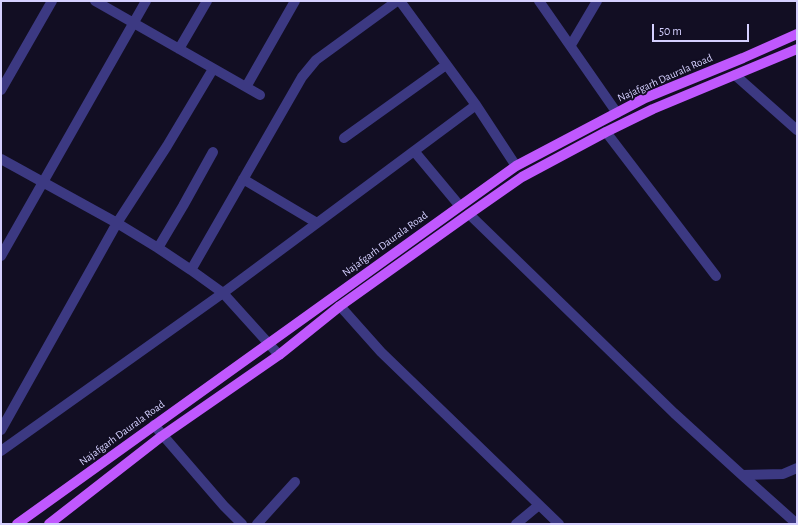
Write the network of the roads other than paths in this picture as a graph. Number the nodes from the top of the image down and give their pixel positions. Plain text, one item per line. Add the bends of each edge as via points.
1 (52, 1) edge
2 (95, 1) edge
3 (146, 1) edge
4 (207, 1) edge
5 (295, 1) edge
6 (396, 1) edge
7 (400, 1) edge
8 (539, 1) edge
9 (597, 1) edge
10 (134, 23) junction
11 (797, 34) edge
12 (571, 45) junction
13 (179, 49) junction
14 (797, 49) edge
15 (446, 65) junction
16 (213, 69) junction
17 (735, 75) junction
18 (246, 87) junction
19 (1, 90) edge
20 (260, 95) dead end
21 (476, 104) junction
22 (618, 113) junction
23 (797, 130) edge
24 (606, 132) junction
25 (344, 138) dead end
26 (414, 151) junction
27 (213, 152) dead end
28 (1, 159) edge
29 (516, 166) junction
30 (244, 179) junction
31 (43, 182) junction
32 (459, 205) junction
33 (469, 214) junction
34 (117, 223) junction
35 (317, 223) junction
36 (158, 248) junction
37 (1, 256) edge
38 (191, 270) junction
39 (716, 276) dead end
40 (223, 293) junction
41 (340, 306) junction
42 (269, 343) junction
43 (279, 355) junction
44 (154, 425) junction
45 (1, 430) edge
46 (162, 436) junction
47 (1, 452) edge
48 (797, 468) edge
49 (742, 475) junction
50 (295, 482) dead end
51 (539, 505) junction
52 (17, 524) edge
53 (49, 524) edge
54 (242, 524) edge
55 (258, 524) edge
56 (516, 524) edge
57 (559, 524) edge
58 (797, 524) edge

1 - 19 street
2 - 10 street
3 - 10 street
4 - 13 street
5 - 18 street
6 - 30 street via 316,60 302,77
7 - 15 street
8 - 12 street
9 - 12 street
10 - 13 street
10 - 31 street
11 - 22 main road, Najafgarh Daurala Road via 645,98
12 - 22 street
13 - 16 street
14 - 17 main road, Najafgarh Daurala Road
15 - 21 street
15 - 25 street
16 - 18 street
16 - 34 street
17 - 23 street
17 - 24 main road, Najafgarh Daurala Road via 653,108
18 - 20 street
21 - 26 street
21 - 29 street
22 - 29 main road, Najafgarh Daurala Road
24 - 33 main road, Najafgarh Daurala Road via 522,177
24 - 39 street
26 - 32 street
26 - 35 street
27 - 36 street
28 - 31 street
29 - 32 main road, Najafgarh Daurala Road
30 - 35 street
30 - 38 street
31 - 34 street
31 - 37 street
32 - 42 main road, Najafgarh Daurala Road
33 - 41 main road, Najafgarh Daurala Road
33 - 49 street via 622,364
34 - 36 street
34 - 45 street
35 - 40 street
36 - 38 street
38 - 40 street
40 - 42 street
40 - 47 street
41 - 43 main road, Najafgarh Daurala Road
41 - 51 street via 381,352
42 - 43 street
42 - 44 main road, Najafgarh Daurala Road
43 - 46 main road, Najafgarh Daurala Road
44 - 46 street
44 - 52 main road, Najafgarh Daurala Road
46 - 53 main road, Najafgarh Daurala Road
46 - 54 street
48 - 49 street via 783,474
49 - 58 street
50 - 55 street
51 - 56 street
51 - 57 street

